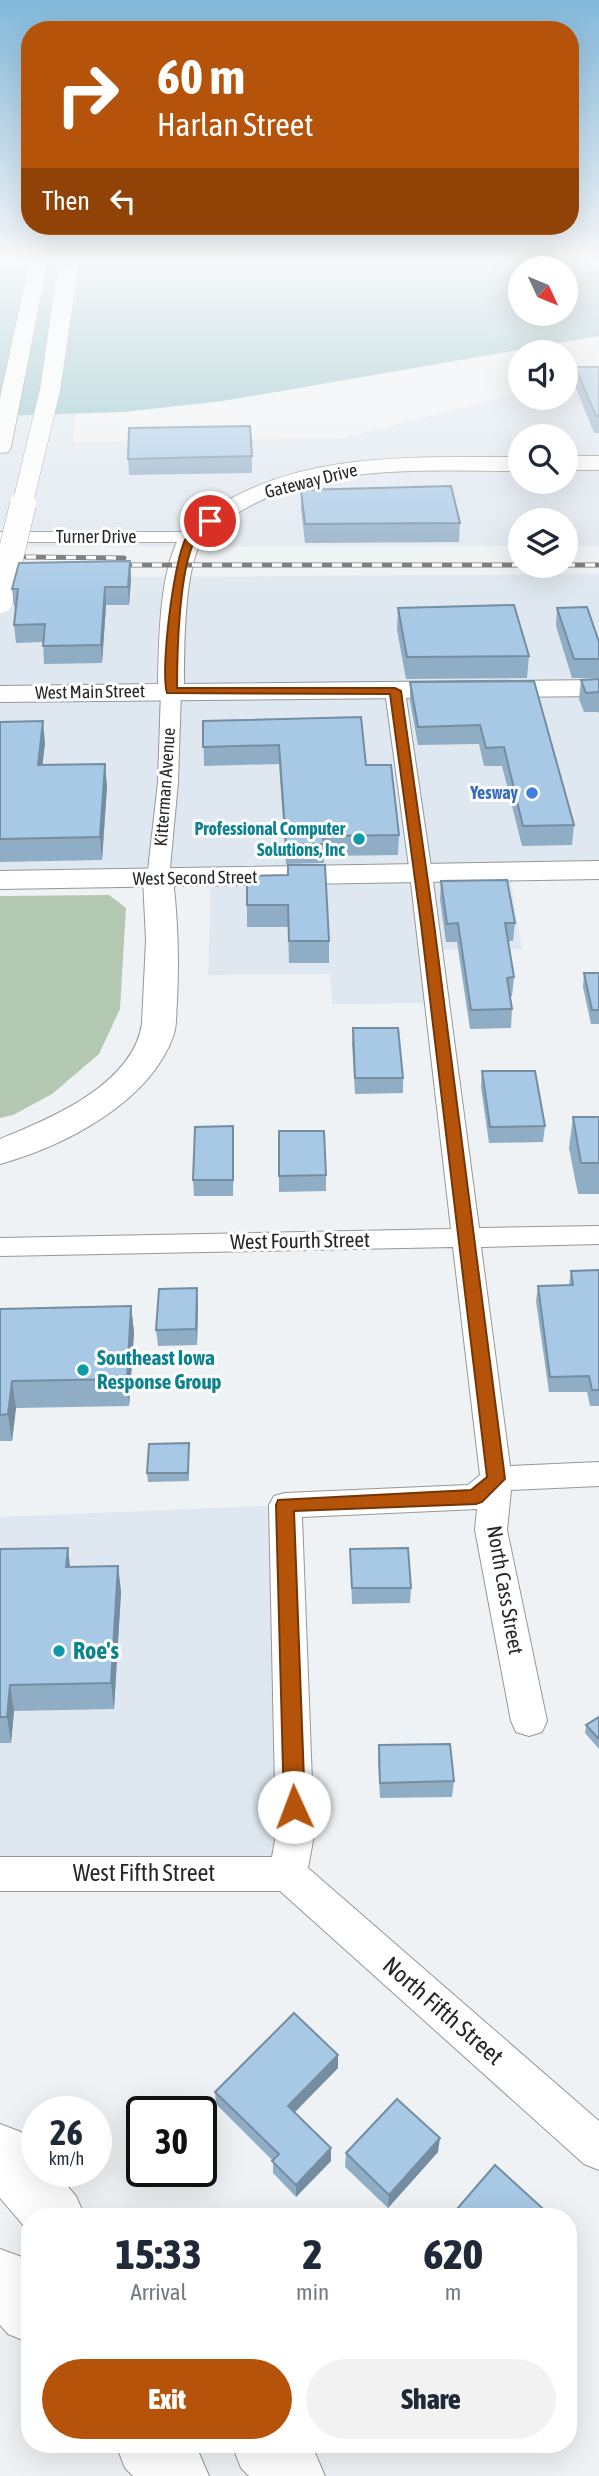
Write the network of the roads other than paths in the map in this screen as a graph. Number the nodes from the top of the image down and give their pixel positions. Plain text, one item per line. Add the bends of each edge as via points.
1 (15, 376) edge
2 (52, 376) edge
3 (0, 447) edge
4 (578, 463) edge
5 (599, 463) edge
6 (508, 464) edge
7 (0, 537) edge
8 (191, 537) junction
9 (0, 600) edge
10 (599, 688) edge
11 (171, 691) junction
12 (395, 691) junction
13 (0, 694) edge
14 (599, 870) edge
15 (421, 874) junction
16 (158, 879) junction
17 (0, 880) edge
18 (0, 1131) edge
19 (0, 1152) edge
20 (599, 1235) edge
21 (467, 1238) junction
22 (0, 1247) edge
23 (599, 1474) edge
24 (496, 1479) junction
25 (529, 1721) dead end
26 (0, 1874) edge
27 (288, 1874) junction
28 (599, 2149) edge
29 (0, 2153) edge
30 (47, 2208) edge
31 (0, 2278) edge
32 (21, 2302) edge
33 (155, 2453) edge
34 (271, 2453) edge
35 (176, 2476) edge
36 (292, 2476) edge

1 - 3 main road
2 - 9 main road, bridge
4 - 5 main road
6 - 8 main road, Gateway Drive via 385,466 283,484 228,505
7 - 8 street, Turner Drive
8 - 11 main road, Kitterman Avenue via 182,564
10 - 12 main road, West Main Street
11 - 12 main road, West Main Street
11 - 13 main road, West Main Street
11 - 16 street, Kitterman Avenue
12 - 15 street, North Cass Street
14 - 15 main road, West Second Street
15 - 16 main road, West Second Street
15 - 21 street, North Cass Street
16 - 17 main road, West Second Street
16 - 18 main road via 139,931 133,1018 122,1048 94,1082 60,1106
16 - 19 main road via 163,918 158,1033 135,1073 89,1111 50,1133
20 - 21 street, West Fourth Street
21 - 22 street, West Fourth Street
21 - 24 street, North Cass Street
23 - 24 street
24 - 25 street, North Cass Street via 491,1530
24 - 27 street via 476,1497 285,1505 295,1835
26 - 27 street, West Fifth Street
27 - 28 street, North Fifth Street
29 - 30 main road
31 - 32 main road
33 - 35 main road
34 - 36 main road

